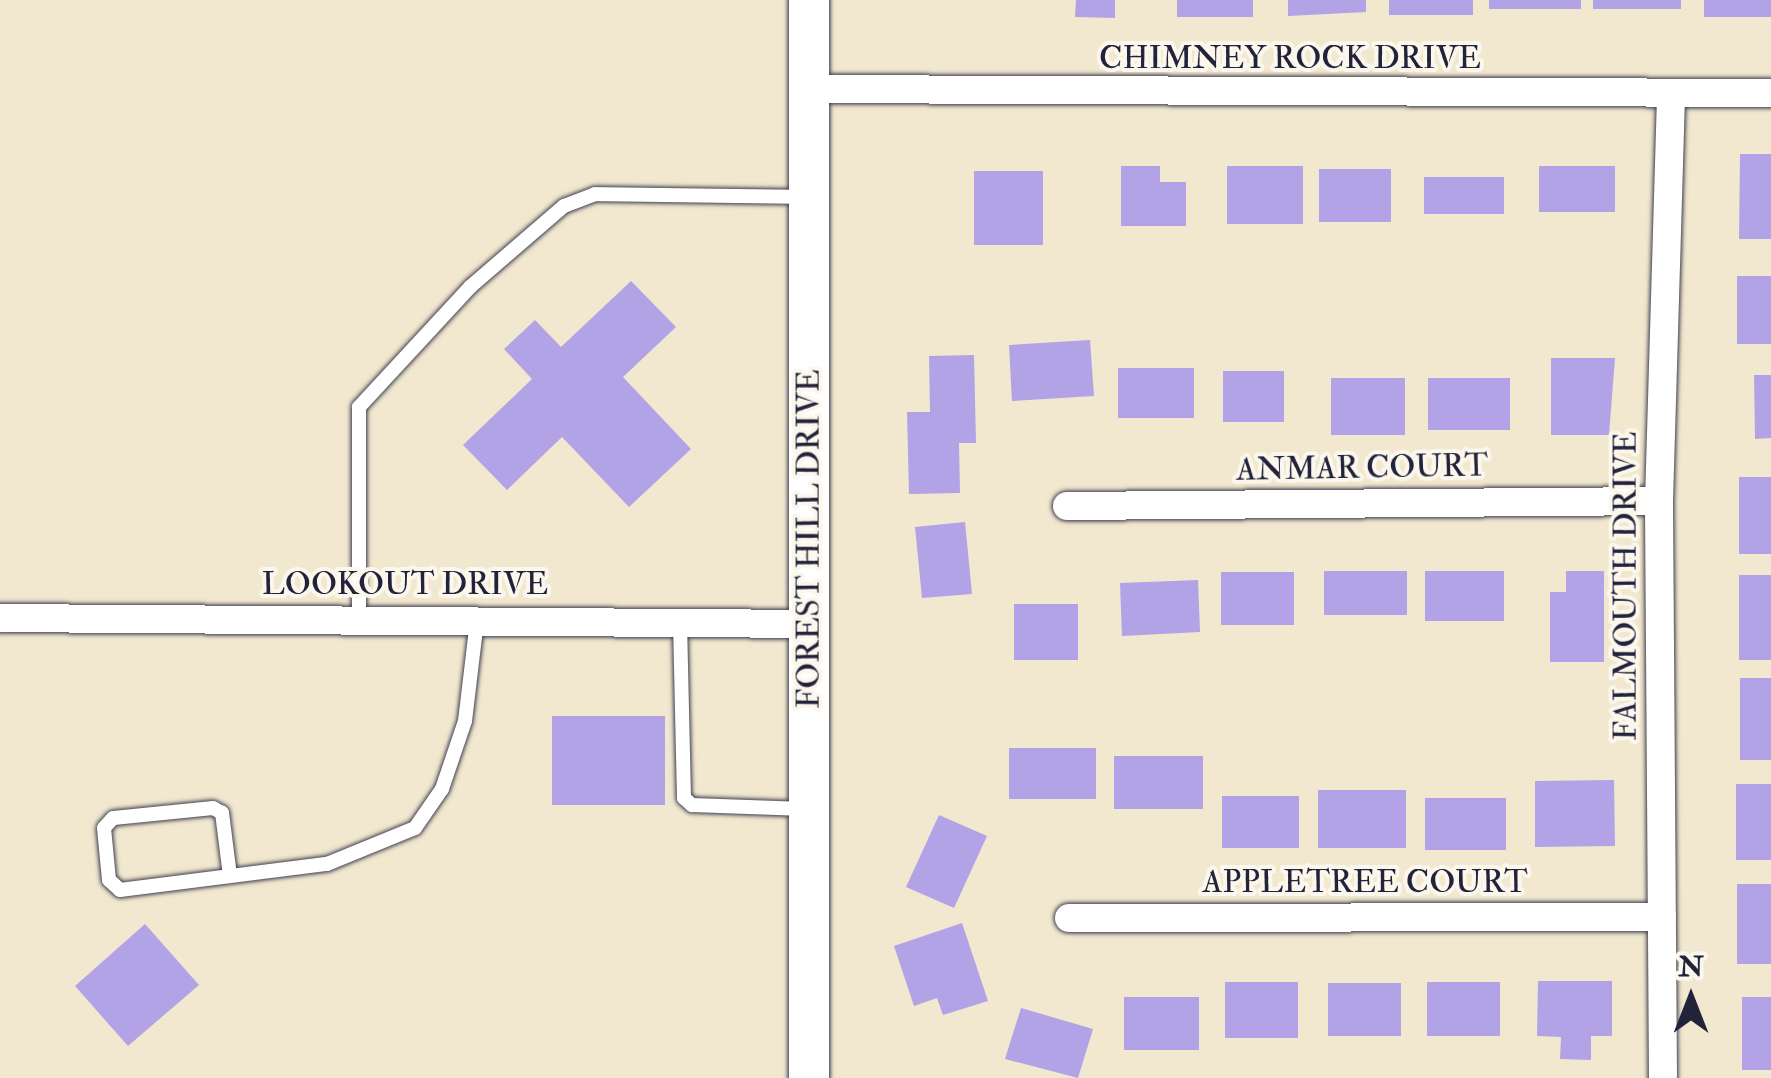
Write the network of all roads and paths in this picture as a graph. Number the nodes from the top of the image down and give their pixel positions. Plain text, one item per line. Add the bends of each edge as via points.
1 (809, 0) edge
2 (809, 89) junction
3 (1670, 94) junction
4 (1771, 94) edge
5 (809, 197) junction
6 (1659, 500) junction
7 (1067, 506) dead end
8 (0, 618) edge
9 (360, 619) junction
10 (477, 619) junction
11 (680, 622) junction
12 (809, 624) junction
13 (809, 809) junction
14 (230, 876) junction
15 (1662, 917) junction
16 (1069, 918) dead end
17 (809, 1078) edge
18 (1664, 1078) edge

1 - 2 main road, FOREST HILL DRIVE
2 - 3 street, CHIMNEY ROCK DRIVE
2 - 5 main road, FOREST HILL DRIVE
3 - 4 street, CHIMNEY ROCK DRIVE
3 - 6 street, FALMOUTH DRIVE
5 - 9 lane via 595,194 564,206 470,287 360,408
5 - 12 main road, FOREST HILL DRIVE
6 - 7 street, ANMAR COURT
6 - 15 street, FALMOUTH DRIVE
8 - 9 street, LOOKOUT DRIVE
9 - 10 street, LOOKOUT DRIVE
10 - 11 street, LOOKOUT DRIVE
10 - 14 lane via 465,722 442,789 415,828 327,864
11 - 12 street, LOOKOUT DRIVE
11 - 13 lane via 684,798 692,804
12 - 13 main road, FOREST HILL DRIVE
13 - 17 main road, FOREST HILL DRIVE
14 - 14 lane via 120,890 109,880 104,828 113,818 213,808 222,812
15 - 16 street, APPLETREE COURT
15 - 18 street, FALMOUTH DRIVE

